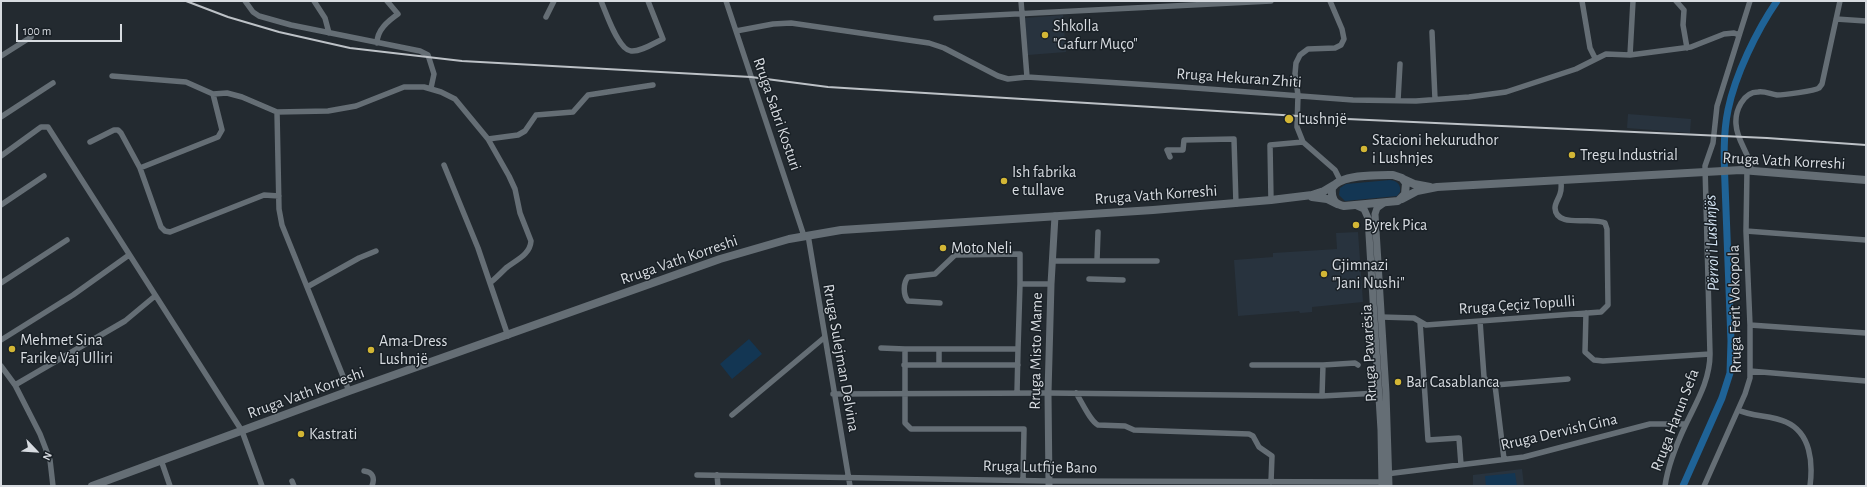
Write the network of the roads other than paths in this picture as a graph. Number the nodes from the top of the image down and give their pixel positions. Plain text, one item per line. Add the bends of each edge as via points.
1 (245, 1) edge
2 (314, 1) edge
3 (387, 1) edge
4 (554, 1) edge
5 (601, 1) edge
6 (648, 1) edge
7 (726, 1) edge
8 (1021, 1) edge
9 (1271, 1) edge
10 (1330, 1) edge
11 (1582, 1) edge
12 (1633, 1) edge
13 (1676, 1) edge
14 (1750, 1) edge
15 (1840, 1) edge
16 (1022, 12) junction
17 (546, 17) dead end
18 (936, 18) dead end
19 (1836, 19) junction
20 (1866, 21) edge
21 (736, 31) junction
22 (1432, 32) dead end
23 (329, 33) junction
24 (1738, 35) junction
25 (31, 38) dead end
26 (376, 43) junction
27 (1687, 48) junction
28 (1630, 55) junction
29 (1, 56) edge
30 (1595, 58) junction
31 (1400, 64) dead end
32 (112, 76) dead end
33 (1027, 77) junction
34 (53, 83) dead end
35 (653, 85) dead end
36 (431, 88) junction
37 (213, 94) junction
38 (1298, 95) junction
39 (1435, 99) junction
40 (1398, 100) junction
41 (277, 112) junction
42 (1, 117) edge
43 (488, 139) junction
44 (90, 142) dead end
45 (1303, 142) junction
46 (1, 156) edge
47 (1170, 157) dead end
48 (444, 165) dead end
49 (140, 168) junction
50 (1746, 170) junction
51 (1707, 172) junction
52 (44, 176) dead end
53 (1404, 179) junction
54 (1866, 180) edge
55 (1561, 181) junction
56 (1337, 182) junction
57 (1437, 187) junction
58 (279, 196) junction
59 (1305, 197) junction
60 (1402, 199) junction
61 (1271, 200) junction
62 (1384, 203) junction
63 (1236, 204) junction
64 (1337, 204) junction
65 (1, 205) edge
66 (1355, 205) junction
67 (1055, 216) junction
68 (1746, 231) junction
69 (1098, 232) dead end
70 (806, 235) junction
71 (67, 240) dead end
72 (1866, 240) edge
73 (376, 251) dead end
74 (130, 255) junction
75 (1053, 260) junction
76 (1097, 260) junction
77 (1157, 261) dead end
78 (1089, 279) dead end
79 (1123, 280) dead end
80 (1, 283) edge
81 (490, 283) junction
82 (1020, 284) junction
83 (1051, 284) junction
84 (307, 287) junction
85 (155, 296) junction
86 (940, 303) dead end
87 (1586, 313) junction
88 (1381, 317) junction
89 (1480, 321) junction
90 (1420, 322) junction
91 (1750, 325) junction
92 (1866, 333) edge
93 (508, 336) junction
94 (824, 337) junction
95 (1, 340) edge
96 (881, 348) dead end
97 (904, 349) junction
98 (939, 349) junction
99 (1018, 349) junction
100 (1710, 354) junction
101 (904, 365) junction
102 (939, 365) junction
103 (1018, 365) junction
104 (1252, 365) dead end
105 (1323, 365) junction
106 (1358, 365) dead end
107 (1, 366) edge
108 (1750, 371) junction
109 (1568, 379) dead end
110 (1866, 381) edge
111 (1495, 384) junction
112 (15, 385) junction
113 (349, 391) junction
114 (1017, 393) junction
115 (1048, 393) junction
116 (1379, 393) junction
117 (833, 394) junction
118 (904, 394) junction
119 (1076, 394) junction
120 (1322, 396) junction
121 (1738, 410) junction
122 (732, 415) dead end
123 (1686, 424) junction
124 (242, 431) junction
125 (1504, 459) junction
126 (161, 460) junction
127 (1461, 465) junction
128 (364, 471) dead end
129 (697, 475) dead end
130 (717, 475) junction
131 (848, 477) junction
132 (1023, 480) junction
133 (1385, 481) edge
134 (1271, 482) junction
135 (1049, 483) edge
136 (52, 486) edge
137 (92, 486) edge
138 (170, 486) edge
139 (262, 486) edge
140 (372, 486) edge
141 (718, 486) edge
142 (850, 486) edge
143 (1665, 486) edge
144 (1704, 486) edge
145 (1810, 486) edge

1 - 23 street via 259,16 291,26
2 - 23 street via 325,18
3 - 26 street via 398,14 380,31
4 - 17 street
5 - 6 street via 621,46 629,51 635,51 663,39
7 - 21 street, Rruga Sabri Kosturi
8 - 16 street
9 - 16 street
10 - 38 street via 1344,39 1341,45 1335,48 1308,49 1300,55 1295,74
11 - 30 street via 1590,48
12 - 28 street
13 - 27 street via 1684,10 1683,24
14 - 24 street, Rruga Harun Sefa
15 - 19 street
16 - 18 street
16 - 33 street
19 - 20 street
19 - 50 street via 1819,88 1781,94 1754,92 1741,104 1736,119 1737,133 1741,146 1750,160
21 - 33 street, Rruga Hekuran Zhiti via 791,23 929,43 998,76 1008,79
21 - 70 street, Rruga Sabri Kosturi
22 - 39 street
23 - 26 street
24 - 27 street, Rruga Hekuran Zhiti via 1724,34
24 - 51 street, Rruga Harun Sefa via 1717,106 1712,147 1705,162
25 - 29 street
26 - 36 street via 420,51 428,55 434,74
27 - 28 street, Rruga Hekuran Zhiti
28 - 30 street, Rruga Hekuran Zhiti via 1606,54
30 - 39 street, Rruga Hekuran Zhiti via 1576,69 1506,92
31 - 40 street
32 - 37 street via 186,82
33 - 38 street, Rruga Hekuran Zhiti
34 - 42 street
35 - 43 street via 588,95 573,112 536,115 525,131 518,135
36 - 41 street via 404,87 356,106 328,111
36 - 43 street via 455,99
37 - 41 street via 242,97
37 - 49 street via 222,130 218,137
38 - 40 street, Rruga Hekuran Zhiti via 1353,100
38 - 45 street via 1297,127
39 - 40 street, Rruga Hekuran Zhiti
41 - 58 street
43 - 81 street via 510,176 531,241 526,254
44 - 49 street via 118,130
45 - 56 street via 1335,170
45 - 61 street via 1270,145
46 - 74 street via 41,127 48,127
47 - 63 street via 1167,150 1183,150 1184,140 1234,139
48 - 81 street
49 - 58 street via 161,227 165,231 170,232 264,196
50 - 51 main road, Rruga Vath Korreshi
50 - 54 main road, Rruga Vath Korreshi
50 - 68 street, Rruga Ferit Vokopola
51 - 55 main road, Rruga Vath Korreshi
51 - 100 street, Rruga Harun Sefa
52 - 65 street
53 - 56 main road, Rruga Vath Korreshi via 1388,175
53 - 57 main road, Rruga Vath Korreshi via 1420,185
53 - 60 main road via 1406,188
55 - 57 main road, Rruga Vath Korreshi
55 - 87 street via 1561,190 1555,207 1560,218 1566,221 1599,220 1605,223 1607,229 1608,305 1601,312
56 - 59 main road, Rruga Vath Korreshi via 1321,192
56 - 64 main road via 1332,195
57 - 60 main road, Rruga Vath Korreshi via 1417,191
58 - 84 street via 282,225
59 - 61 main road, Rruga Vath Korreshi
59 - 64 main road, Rruga Vath Korreshi via 1324,198
60 - 62 main road, Rruga Vath Korreshi
61 - 63 main road, Rruga Vath Korreshi
62 - 66 main road, Rruga Vath Korreshi
62 - 88 street, Rruga Pavarësia via 1377,208 1375,214
63 - 67 main road, Rruga Vath Korreshi
64 - 66 main road, Rruga Vath Korreshi
66 - 116 street, Rruga Pavarësia via 1364,209 1368,218
67 - 70 main road, Rruga Vath Korreshi
67 - 75 street, Rruga Misto Mame
68 - 72 street
68 - 91 street, Rruga Ferit Vokopola
69 - 76 street
70 - 93 main road, Rruga Vath Korreshi via 720,259
70 - 94 street, Rruga Sulejman Delvina
71 - 80 street
73 - 84 street
74 - 85 street
74 - 95 street via 73,295
75 - 76 street
75 - 83 street, Rruga Misto Mame
76 - 77 street
78 - 79 street
81 - 93 street
82 - 83 street
82 - 86 street via 1020,254 955,255 935,274 908,277 904,283 905,298 908,301
82 - 99 street
83 - 115 street, Rruga Misto Mame
84 - 113 street
85 - 112 street via 125,321
85 - 124 street
87 - 89 street, Rruga Çeçiz Topulli
87 - 100 street, Rruga Çeçiz Topulli via 1586,352 1594,360
88 - 90 street, Rruga Çeçiz Topulli via 1414,318
88 - 133 street, Rruga Pavarësia
89 - 90 street, Rruga Çeçiz Topulli via 1426,324
89 - 111 street via 1484,377 1487,382
90 - 127 street via 1428,440 1459,438
91 - 92 street
91 - 108 street, Rruga Ferit Vokopola
93 - 113 main road, Rruga Vath Korreshi
94 - 117 street, Rruga Sulejman Delvina
94 - 122 street
96 - 97 street
97 - 98 street
97 - 101 street
98 - 99 street
98 - 102 street
99 - 103 street
100 - 123 street, Rruga Harun Sefa via 1705,385
101 - 102 street
101 - 118 street
102 - 103 street
103 - 114 street
104 - 105 street
105 - 106 street
105 - 120 street
107 - 112 street
108 - 110 street
108 - 121 street, Rruga Ferit Vokopola via 1748,387
109 - 111 street
111 - 125 street
112 - 136 street via 50,460
113 - 124 main road, Rruga Vath Korreshi
114 - 115 street
114 - 118 street
115 - 119 street
115 - 135 street, Rruga Misto Mame
116 - 120 street
116 - 133 street, Rruga Pavarësia
117 - 118 street
117 - 131 street, Rruga Sulejman Delvina
118 - 132 street via 905,423 911,429 1024,429
119 - 120 street
119 - 134 street via 1091,420 1098,425 1125,426 1134,430 1249,434 1259,447 1272,456
121 - 144 street, Rruga Ferit Vokopola
121 - 145 street via 1786,422 1798,430 1810,451
123 - 125 street, Rruga Dervish Gina via 1638,426 1539,453
123 - 143 street, Rruga Harun Sefa via 1670,464
124 - 126 main road, Rruga Vath Korreshi
124 - 139 street
125 - 127 street, Rruga Dervish Gina
126 - 137 main road, Rruga Vath Korreshi
126 - 138 street
127 - 133 street, Rruga Dervish Gina
128 - 140 street via 373,475
129 - 130 street, Rruga Lutfije Bano
130 - 131 street, Rruga Lutfije Bano
130 - 141 street
131 - 132 street, Rruga Lutfije Bano
131 - 142 street, Rruga Sulejman Delvina
132 - 135 street, Rruga Lutfije Bano
133 - 134 street, Rruga Lutfije Bano
134 - 135 street, Rruga Lutfije Bano

